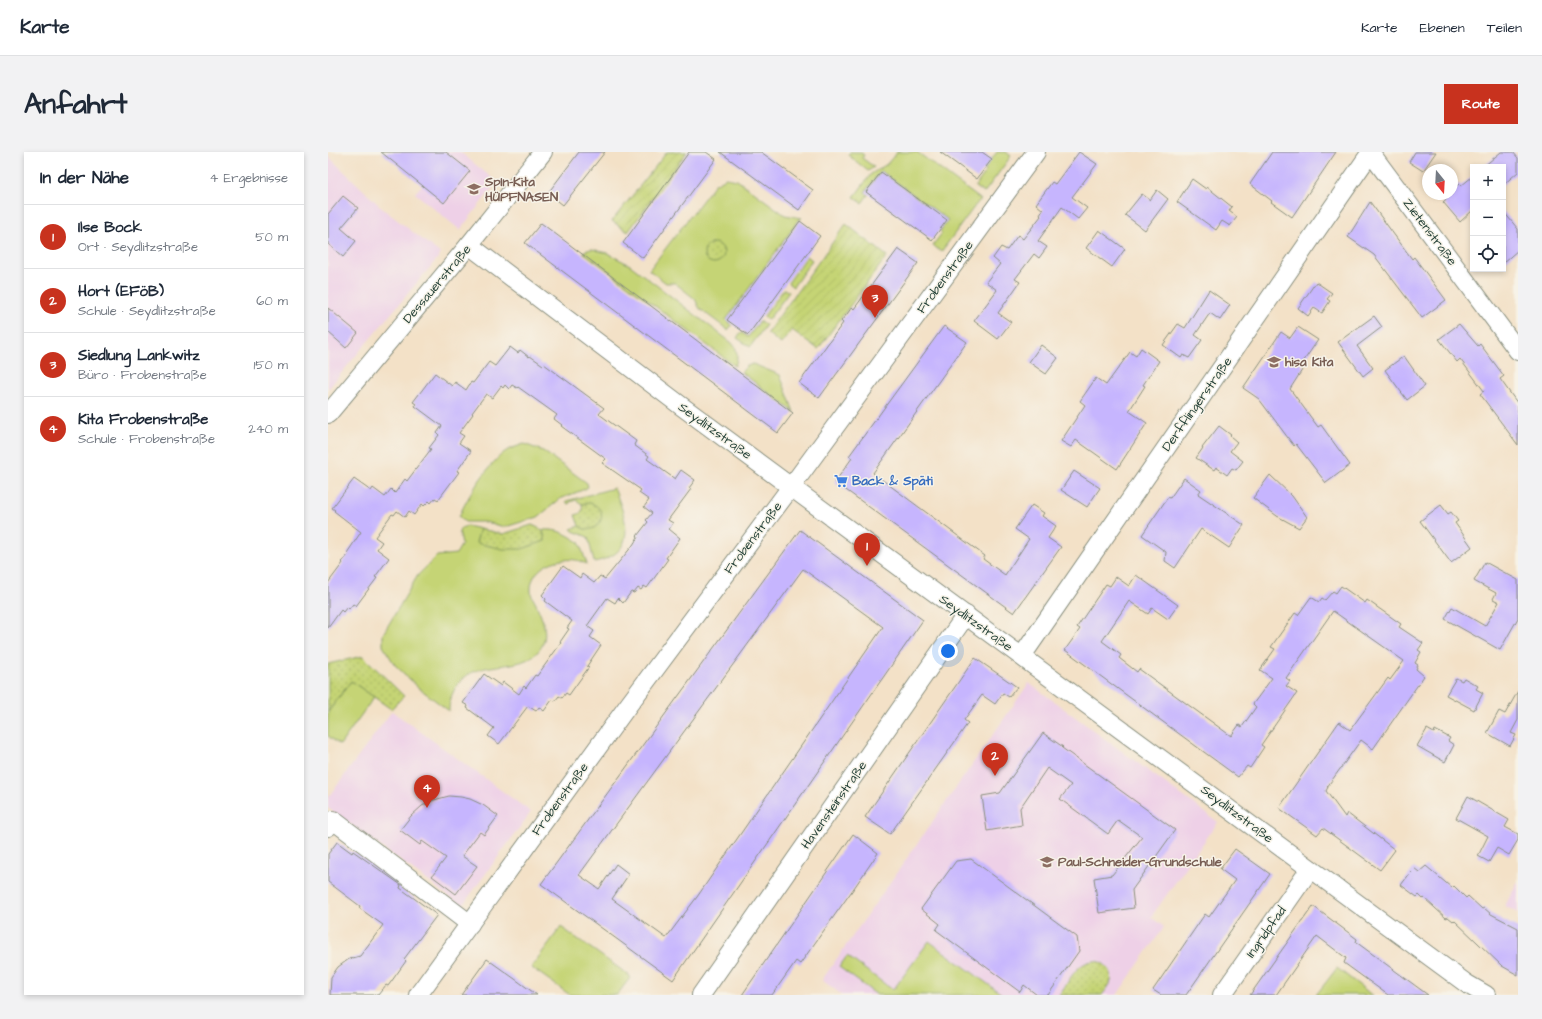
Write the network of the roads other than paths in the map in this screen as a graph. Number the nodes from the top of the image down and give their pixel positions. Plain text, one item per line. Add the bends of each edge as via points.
1 (543, 152) edge
2 (1036, 152) edge
3 (1371, 152) edge
4 (469, 245) junction
5 (1518, 351) edge
6 (328, 414) edge
7 (791, 487) junction
8 (966, 615) junction
9 (1022, 656) junction
10 (328, 827) edge
11 (1310, 869) junction
12 (470, 924) junction
13 (418, 995) edge
14 (701, 995) edge
15 (1222, 995) edge
16 (1486, 995) edge

1 - 4 street, Dessauerstraße
2 - 7 street, Frobenstraße
3 - 5 street, Zietenstraße
3 - 9 street, Derfflingerstraße
4 - 6 street, Dessauerstraße
4 - 7 street, Seydlitzstraße
7 - 8 street, Seydlitzstraße
7 - 12 street, Frobenstraße
8 - 9 street, Seydlitzstraße
8 - 14 street, Havensteinstraße
9 - 11 street, Seydlitzstraße
10 - 12 street via 333,820
11 - 15 street, Ingridpfad
11 - 16 street, Seydlitzstraße via 1467,984
12 - 13 street, Frobenstraße

